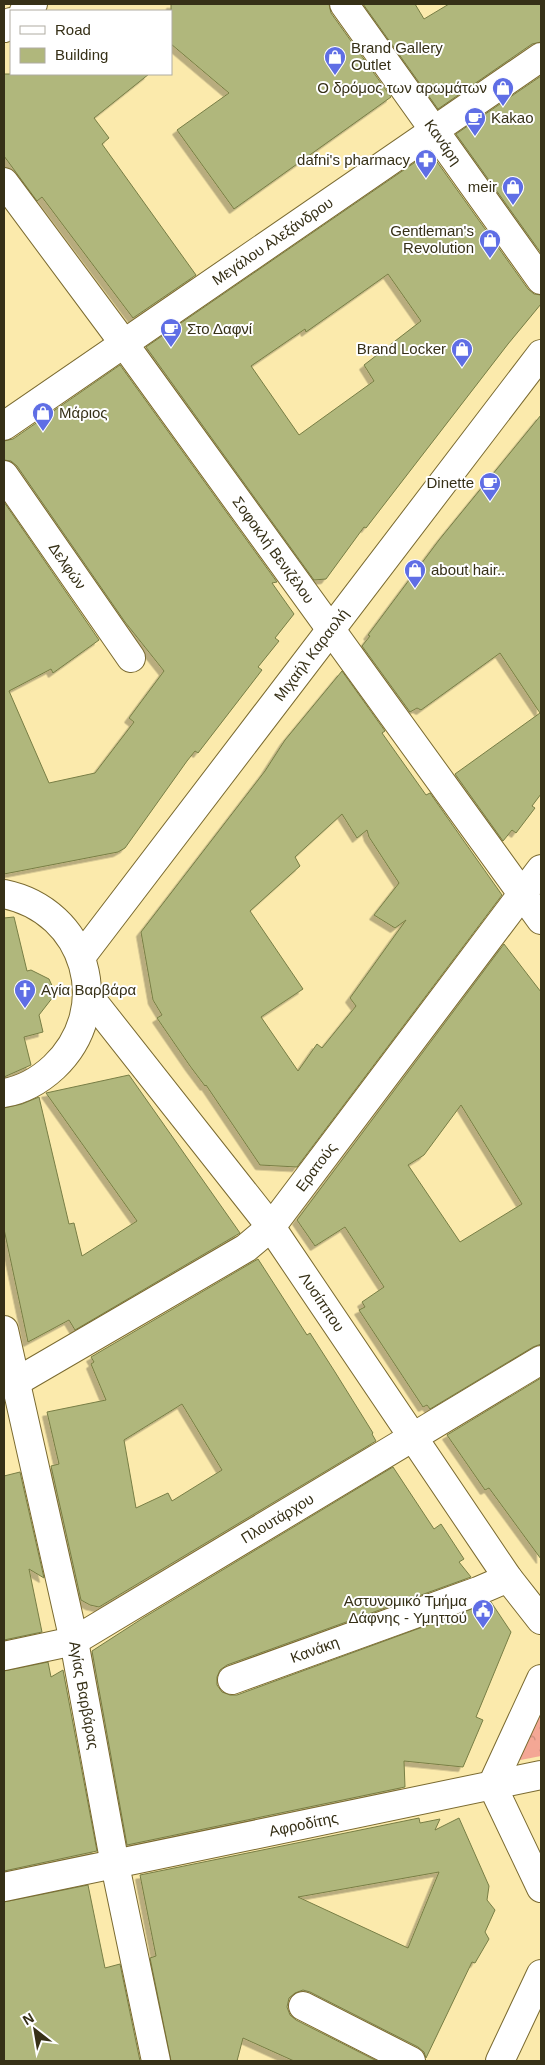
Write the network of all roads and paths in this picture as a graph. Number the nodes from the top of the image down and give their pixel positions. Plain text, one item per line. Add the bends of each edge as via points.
1 (344, 4) edge
2 (541, 57) edge
3 (436, 130) junction
4 (4, 182) edge
5 (541, 280) edge
6 (124, 344) junction
7 (541, 354) edge
8 (4, 426) edge
9 (4, 475) edge
10 (332, 630) junction
11 (131, 658) dead end
12 (541, 869) edge
13 (4, 894) edge
14 (523, 894) junction
15 (541, 920) edge
16 (81, 957) junction
17 (88, 995) junction
18 (4, 1093) edge
19 (271, 1227) junction
20 (4, 1330) edge
21 (541, 1360) edge
22 (16, 1382) junction
23 (413, 1438) junction
24 (508, 1578) junction
25 (541, 1620) edge
26 (74, 1641) junction
27 (4, 1656) edge
28 (232, 1680) dead end
29 (541, 1680) edge
30 (541, 1775) edge
31 (492, 1785) junction
32 (115, 1865) junction
33 (4, 1887) edge
34 (541, 1888) edge
35 (541, 1974) edge
36 (303, 2006) dead end
37 (156, 2061) edge
38 (411, 2061) edge
39 (500, 2061) edge

1 - 3 street, Κανάρη
2 - 3 street, Μεγάλου Αλεξάνδρου
3 - 5 street, Κανάρη
3 - 6 street, Μεγάλου Αλεξάνδρου
4 - 6 street, Σοφοκλή Βενιζέλου
6 - 8 street, Μεγάλου Αλεξάνδρου
6 - 10 street, Σοφοκλή Βενιζέλου
7 - 10 street, Μιχαήλ Καραολή
9 - 11 street, Δελφών
10 - 14 street, Σοφοκλή Βενιζέλου
10 - 16 street, Μιχαήλ Καραολή
12 - 14 street, Ερατούς
13 - 16 street via 38,906 64,928
14 - 15 street, Σοφοκλή Βενιζέλου
14 - 19 street, Ερατούς
16 - 17 street
17 - 18 street via 82,1026 67,1055 43,1078
17 - 19 street, Λυσίππου
19 - 22 street, Ερατούς via 246,1248
19 - 23 street, Λυσίππου
20 - 22 street, Αγίας Βαρβάρας
21 - 23 street, Πλουτάρχου
22 - 26 street, Αγίας Βαρβάρας
23 - 24 street, Λυσίππου
23 - 26 street, Πλουτάρχου
24 - 25 street, Λυσίππου
24 - 28 street, Κανάκη
26 - 27 street, Πλουτάρχου
26 - 32 street, Αγίας Βαρβάρας
29 - 31 street
30 - 31 street, Αφροδίτης
31 - 32 street, Αφροδίτης
31 - 34 street
32 - 33 street, Αφροδίτης
32 - 37 street, Αγίας Βαρβάρας
35 - 39 street
36 - 38 street

